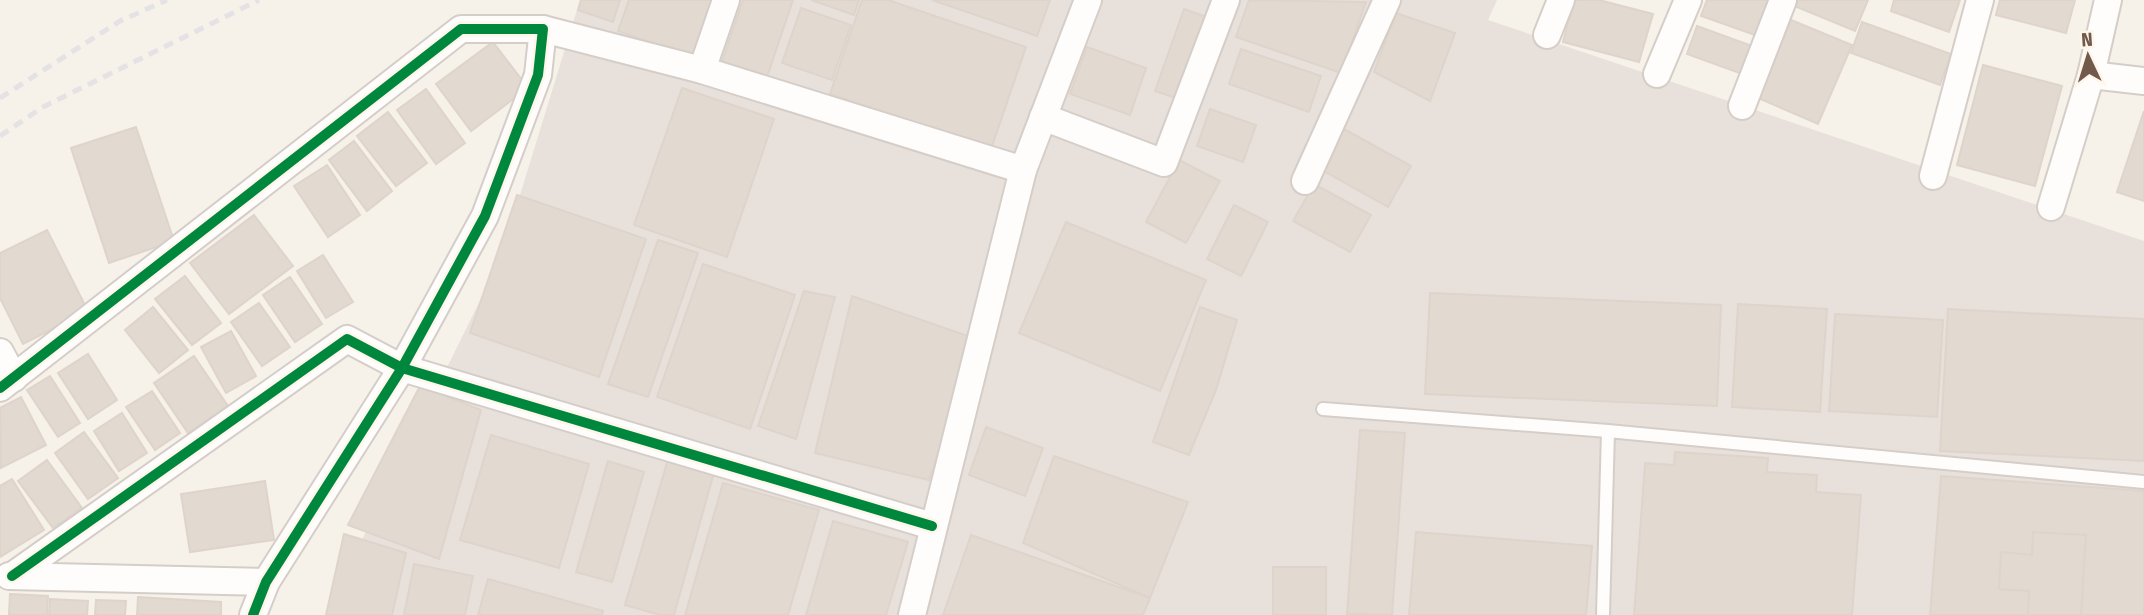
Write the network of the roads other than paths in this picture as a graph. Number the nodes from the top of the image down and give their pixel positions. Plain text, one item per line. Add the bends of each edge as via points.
1 (726, 0) edge
2 (1088, 0) edge
3 (1226, 0) edge
4 (1387, 0) edge
5 (1562, 0) edge
6 (1688, 0) edge
7 (1783, 0) edge
8 (1980, 0) edge
9 (2108, 0) edge
10 (543, 29) junction
11 (1547, 35) dead end
12 (702, 70) junction
13 (1657, 74) dead end
14 (2091, 75) junction
15 (2144, 81) edge
16 (1742, 106) dead end
17 (1043, 117) junction
18 (1023, 170) junction
19 (1933, 176) dead end
20 (1305, 181) dead end
21 (2051, 207) dead end
22 (0, 352) edge
23 (401, 368) junction
24 (7, 383) edge
25 (1323, 409) dead end
26 (1608, 431) junction
27 (2144, 482) edge
28 (932, 526) junction
29 (6, 577) edge
30 (266, 582) junction
31 (253, 615) edge
32 (912, 615) edge
33 (1604, 615) edge

1 - 12 street
2 - 17 street
3 - 17 street via 1164,163
4 - 20 street
5 - 11 street
6 - 13 street
7 - 16 street
8 - 19 street
9 - 14 street
10 - 12 street
10 - 23 street via 538,75 485,216
10 - 24 street via 461,29
12 - 18 street
14 - 15 street
14 - 21 street
17 - 18 street
18 - 28 street
22 - 24 street
23 - 28 street
23 - 29 street via 347,339
23 - 30 street
25 - 26 lane
26 - 27 lane
26 - 33 lane
28 - 32 street
29 - 30 street
30 - 31 street

